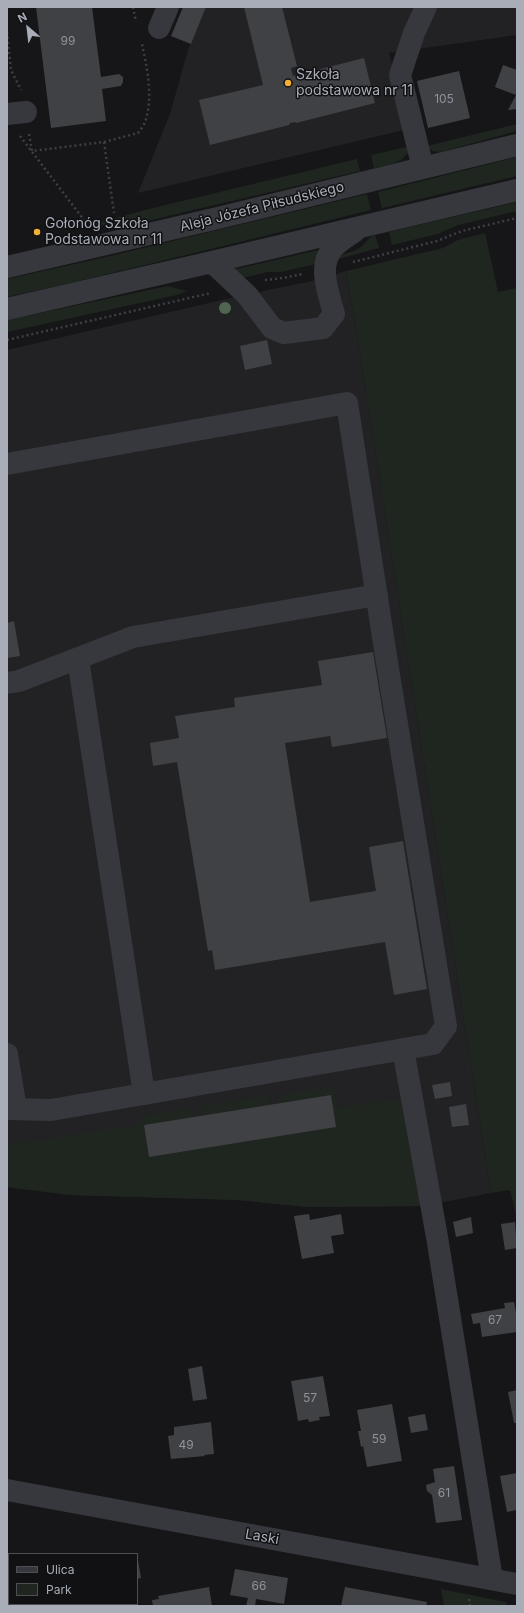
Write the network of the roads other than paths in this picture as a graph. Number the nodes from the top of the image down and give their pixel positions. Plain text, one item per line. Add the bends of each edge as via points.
1 (168, 7) edge
2 (426, 7) edge
3 (159, 28) dead end
4 (517, 145) edge
5 (424, 168) junction
6 (517, 190) edge
7 (362, 226) junction
8 (212, 262) junction
9 (7, 267) edge
10 (7, 309) edge
11 (7, 464) edge
12 (377, 595) junction
13 (78, 659) junction
14 (7, 683) edge
15 (403, 1049) junction
16 (7, 1054) edge
17 (144, 1094) junction
18 (11, 1109) edge
19 (7, 1490) edge
20 (492, 1579) junction
21 (517, 1584) edge

1 - 3 street
2 - 5 street via 400,75
4 - 5 street, Aleja Józefa Piłsudskiego
5 - 9 street, Aleja Józefa Piłsudskiego
6 - 7 street
7 - 8 street
7 - 8 street via 332,248 328,258 325,277 334,314 323,328 284,333 272,328 247,295
8 - 10 street
11 - 12 street via 347,403
12 - 13 street via 134,637
12 - 15 street via 446,1026 433,1044
13 - 14 street
13 - 17 street
15 - 17 street
15 - 20 street via 437,1237
16 - 18 street
17 - 18 street via 50,1110
19 - 20 street, Laski
20 - 21 street, Laski

